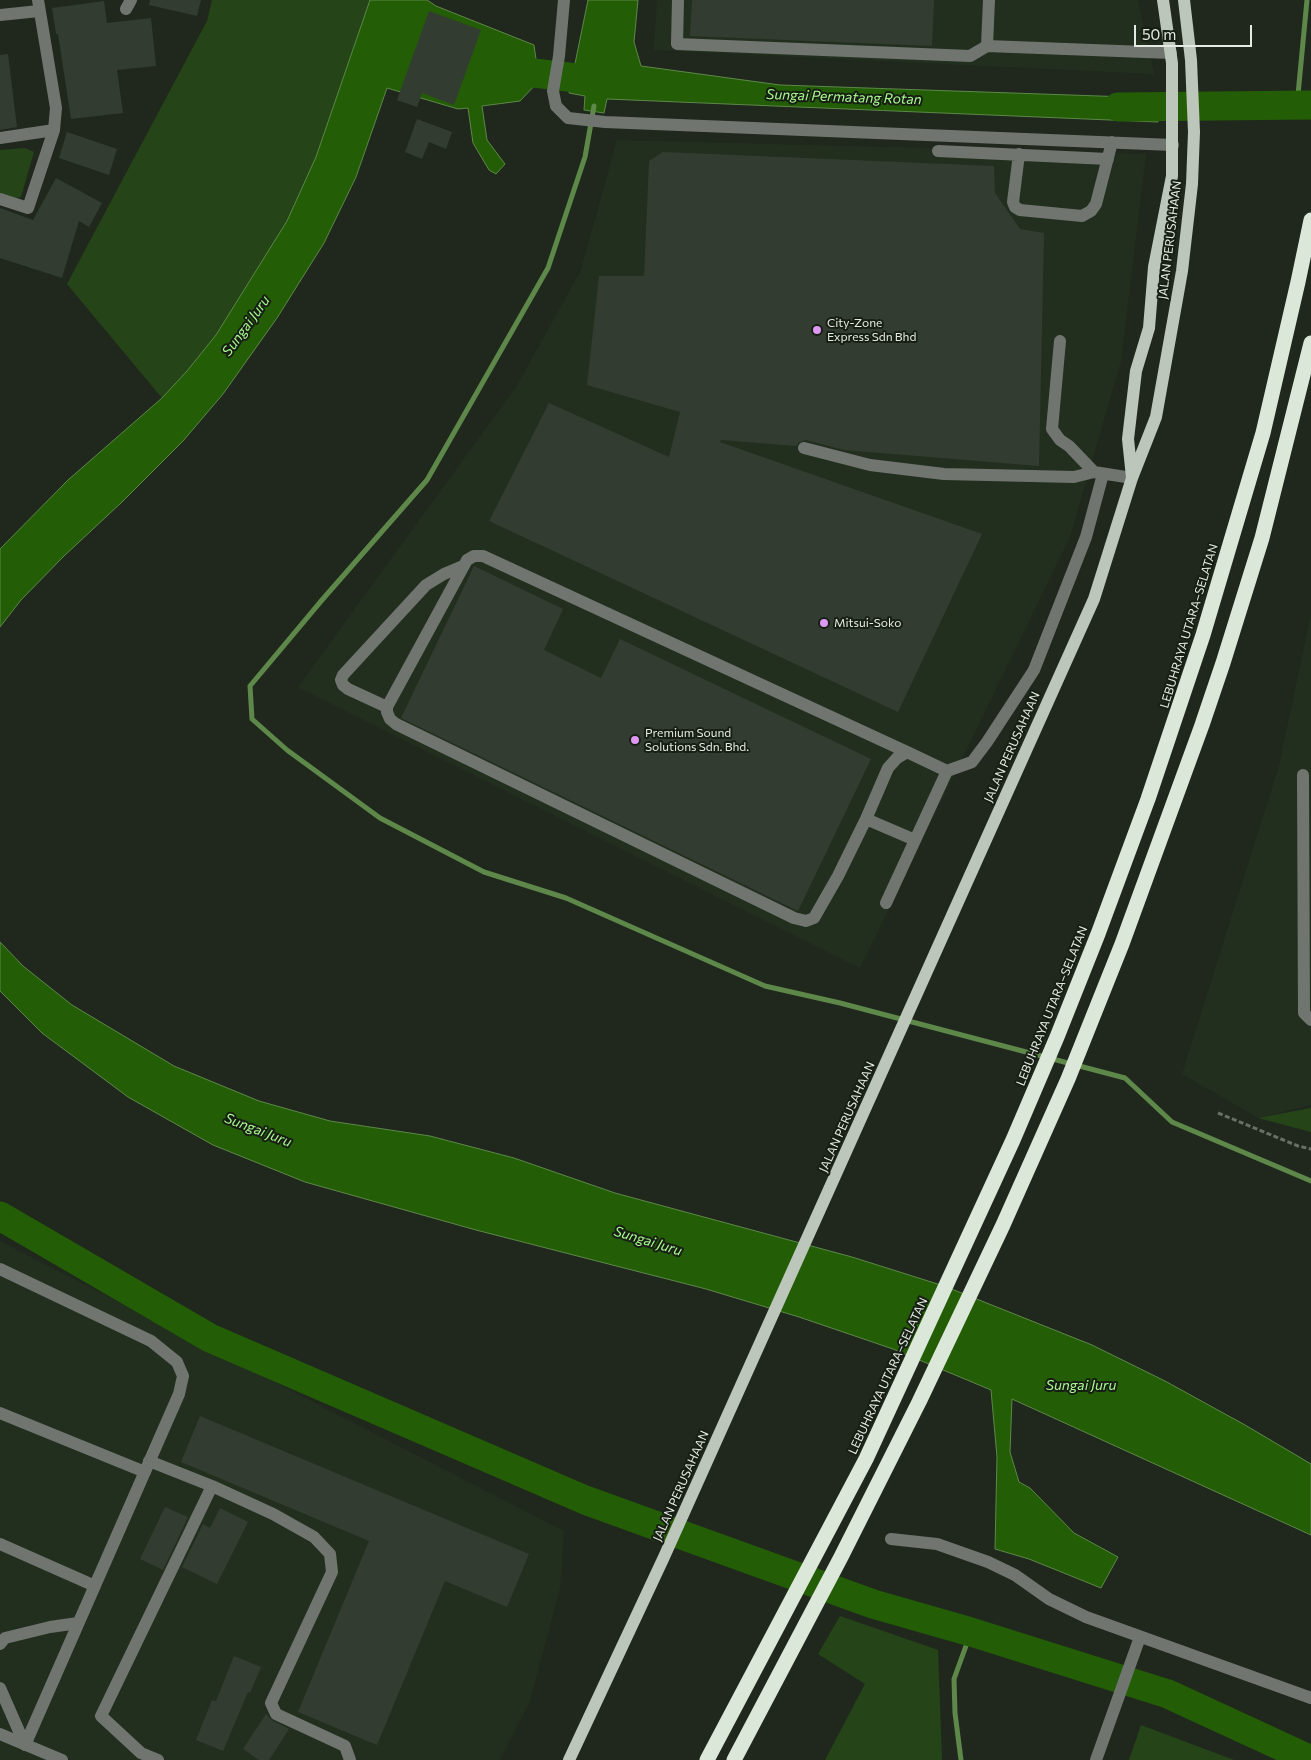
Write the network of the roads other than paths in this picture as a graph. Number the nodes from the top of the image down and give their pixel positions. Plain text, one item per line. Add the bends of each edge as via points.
1 (125, 0) edge
2 (131, 0) edge
3 (564, 0) edge
4 (678, 0) edge
5 (989, 0) edge
6 (1163, 0) edge
7 (1184, 0) edge
8 (38, 5) edge
9 (0, 15) edge
10 (987, 46) junction
11 (1171, 58) junction
12 (54, 130) junction
13 (0, 138) edge
14 (1112, 142) junction
15 (1173, 145) junction
16 (938, 151) dead end
17 (1019, 154) junction
18 (1108, 159) junction
19 (0, 199) edge
20 (1311, 220) edge
21 (1060, 341) dead end
22 (1311, 343) edge
23 (804, 448) dead end
24 (1098, 473) junction
25 (1132, 478) junction
26 (463, 566) junction
27 (387, 707) junction
28 (907, 752) junction
29 (947, 771) junction
30 (1303, 774) dead end
31 (866, 819) junction
32 (915, 840) junction
33 (886, 903) dead end
34 (1311, 1020) edge
35 (0, 1269) edge
36 (0, 1413) edge
37 (147, 1467) junction
38 (212, 1486) junction
39 (892, 1539) dead end
40 (0, 1544) edge
41 (95, 1586) junction
42 (78, 1623) junction
43 (1140, 1638) junction
44 (0, 1644) edge
45 (0, 1688) edge
46 (1311, 1698) edge
47 (0, 1734) edge
48 (25, 1745) junction
49 (62, 1760) edge
50 (158, 1760) edge
51 (350, 1760) edge
52 (569, 1760) edge
53 (707, 1760) edge
54 (734, 1760) edge
55 (1096, 1760) edge

1 - 2 street via 126,10
3 - 14 street via 560,56 553,91 556,106 568,118
4 - 10 street via 677,44 970,56
5 - 10 street
6 - 11 main road, JALAN PERUSAHAAN
7 - 25 main road, JALAN PERUSAHAAN via 1191,60 1192,184 1182,271 1156,417
8 - 9 street
8 - 12 street via 56,108
10 - 11 street
11 - 15 main road, JALAN PERUSAHAAN
12 - 13 street
12 - 19 street via 28,208
14 - 15 street
14 - 18 street
15 - 25 main road, JALAN PERUSAHAAN via 1172,176 1154,267 1148,328 1136,371 1128,439
16 - 17 street
17 - 18 street
17 - 18 street via 1015,207 1082,216 1096,204
20 - 53 highway, LEBUHRAYA UTARA–SELATAN via 1263,433 1204,635 1098,934 980,1215 866,1459
21 - 24 street via 1052,429
22 - 54 highway via 1262,538 1223,664 1122,944 1068,1079 919,1402
23 - 24 street via 870,465 944,474 1074,477
24 - 25 street
24 - 29 street via 1086,537 1034,670 972,762
25 - 52 main road, JALAN PERUSAHAAN via 1094,599 664,1557
26 - 27 street
26 - 27 street via 426,585 343,675 341,680 348,690
26 - 28 street via 474,556 483,556
27 - 31 street via 390,719 396,724 806,921 814,918
28 - 29 street
28 - 31 street via 888,768
29 - 32 street
30 - 34 street via 1304,1013
31 - 32 street
32 - 33 street
35 - 37 street via 151,1341 177,1362 183,1376 179,1394
36 - 37 street
37 - 38 street
37 - 41 street
38 - 50 street via 102,1716 141,1753
38 - 51 street via 274,1514 314,1537 330,1554 332,1572 270,1703 276,1714 345,1746
39 - 43 street via 937,1544 988,1562 1015,1575 1049,1599
40 - 41 street
41 - 42 street
42 - 44 street via 5,1638
42 - 48 street
43 - 46 street
43 - 55 street
45 - 48 street
47 - 48 street
48 - 49 street

